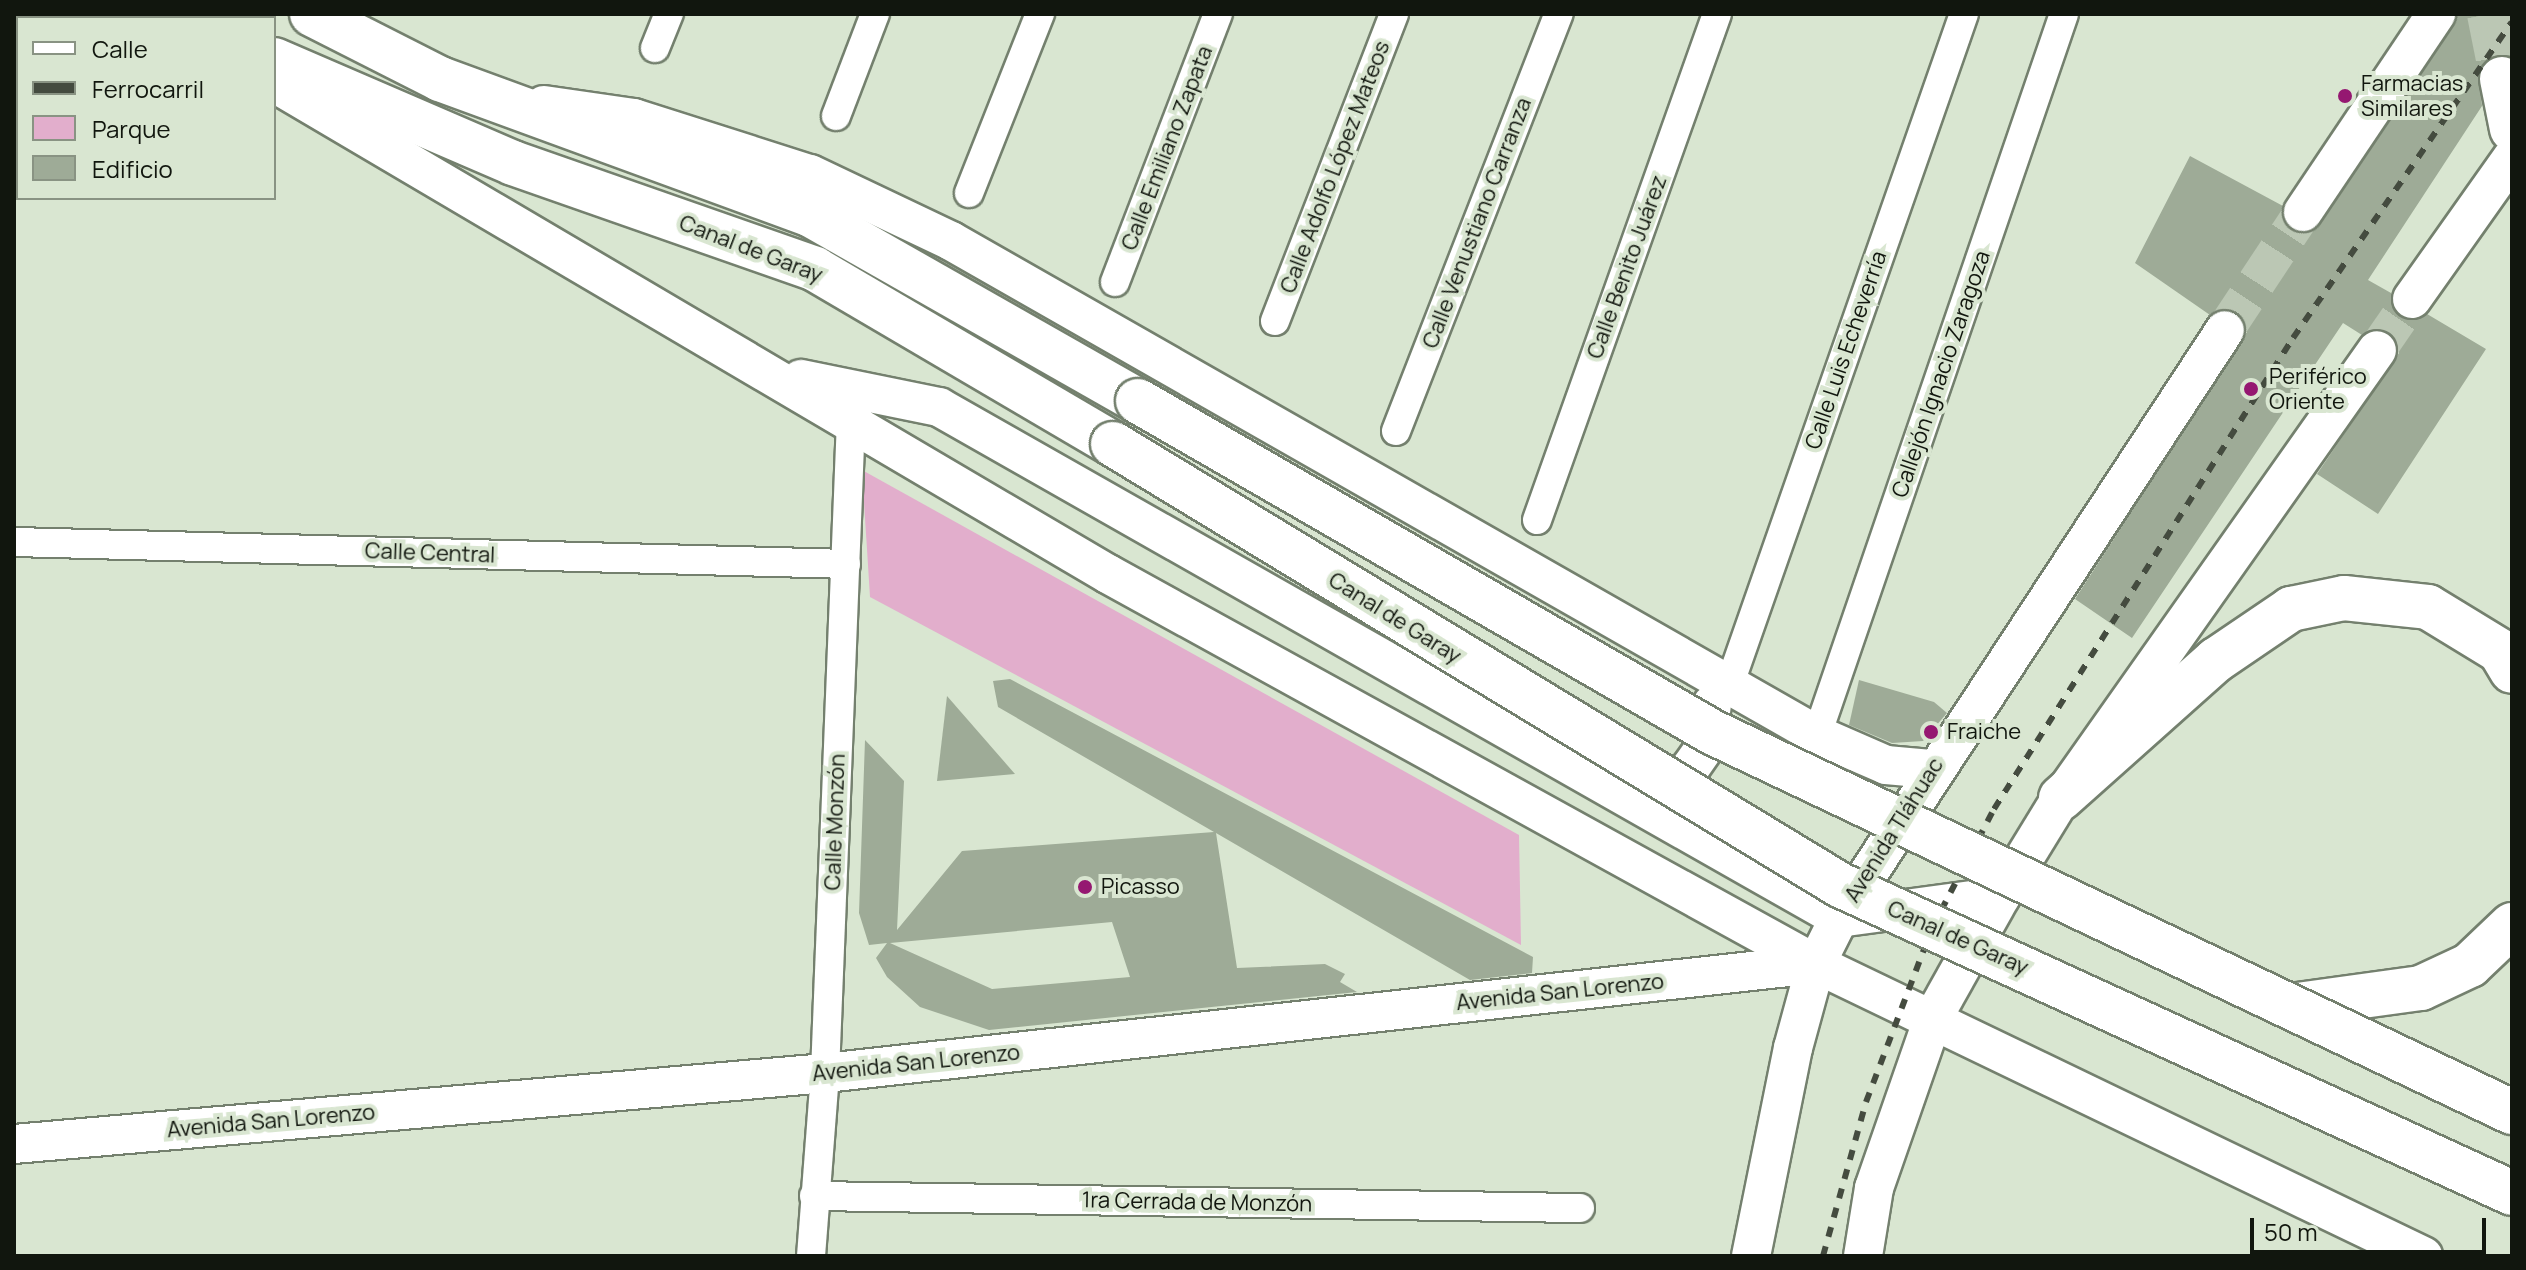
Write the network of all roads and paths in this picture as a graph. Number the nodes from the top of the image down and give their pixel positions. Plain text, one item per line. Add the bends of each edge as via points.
1 (160, 14) edge
2 (312, 14) edge
3 (669, 14) edge
4 (875, 14) edge
5 (1040, 14) edge
6 (1218, 14) edge
7 (1394, 14) edge
8 (1559, 14) edge
9 (1717, 14) edge
10 (1964, 14) edge
11 (2064, 14) edge
12 (2436, 14) edge
13 (167, 16) edge
14 (655, 48) dead end
15 (276, 61) edge
16 (2502, 79) tunnel mouth
17 (276, 84) edge
18 (481, 95) junction
19 (836, 116) dead end
20 (2512, 129) edge
21 (2512, 158) edge
22 (969, 193) dead end
23 (2303, 212) tunnel mouth
24 (1115, 282) dead end
25 (2412, 299) tunnel mouth
26 (1275, 321) dead end
27 (2225, 330) tunnel mouth
28 (2377, 350) tunnel mouth
29 (860, 407) junction
30 (1396, 431) dead end
31 (1537, 520) dead end
32 (14, 542) edge
33 (846, 564) junction
34 (2512, 671) edge
35 (1714, 678) junction
36 (1817, 735) junction
37 (1931, 769) junction
38 (1618, 792) junction
39 (2061, 798) junction
40 (2001, 896) junction
41 (1839, 918) junction
42 (2512, 925) edge
43 (1816, 964) junction
44 (2297, 1005) junction
45 (1934, 1016) junction
46 (825, 1073) junction
47 (2512, 1112) edge
48 (14, 1144) edge
49 (2512, 1193) edge
50 (814, 1196) junction
51 (1580, 1208) dead end
52 (811, 1256) edge
53 (1751, 1256) edge
54 (1863, 1256) edge
55 (2423, 1256) edge

1 - 13 main road
2 - 18 highway
3 - 14 street
4 - 19 street
5 - 22 street
6 - 24 street, Calle Emiliano Zapata
7 - 26 street, Calle Adolfo López Mateos
8 - 30 street, Calle Venustiano Carranza
9 - 31 street, Calle Benito Juárez
10 - 35 street, Calle Luis Echeverría
11 - 36 street, Callejón Ignacio Zaragoza
12 - 23 main road
15 - 49 highway, Canal de Garay, bridge via 513,163 815,269 1113,444 1677,792 1840,885
16 - 20 highway
17 - 29 main road via 771,372
18 - 35 main road via 634,118 810,174 895,214
18 - 44 highway, bridge via 811,215 1712,732
21 - 25 main road
27 - 37 main road, Avenida Tláhuac
28 - 39 main road
29 - 33 street, Calle Monzón
29 - 38 main road via 939,407
29 - 43 main road via 1108,574
32 - 33 street, Calle Central
33 - 46 street, Calle Monzón
34 - 39 highway via 2500,651 2428,607 2344,598 2277,613
35 - 36 main road
35 - 38 main road via 1707,744 1678,781
36 - 37 main road via 1886,765
37 - 41 main road, Avenida Tláhuac
38 - 41 main road
39 - 40 main road
40 - 41 main road
40 - 45 main road
41 - 43 main road, Avenida Tláhuac
42 - 44 highway via 2470,965 2421,988
43 - 45 main road
43 - 46 main road, Avenida San Lorenzo
43 - 53 main road, Avenida Tláhuac via 1766,1168
44 - 47 highway, bridge
45 - 54 main road via 1874,1188
45 - 55 main road
46 - 48 main road, Avenida San Lorenzo
46 - 50 street, Calle Monzón
50 - 51 street, 1ra Cerrada de Monzón
50 - 52 street, Calle Monzón

